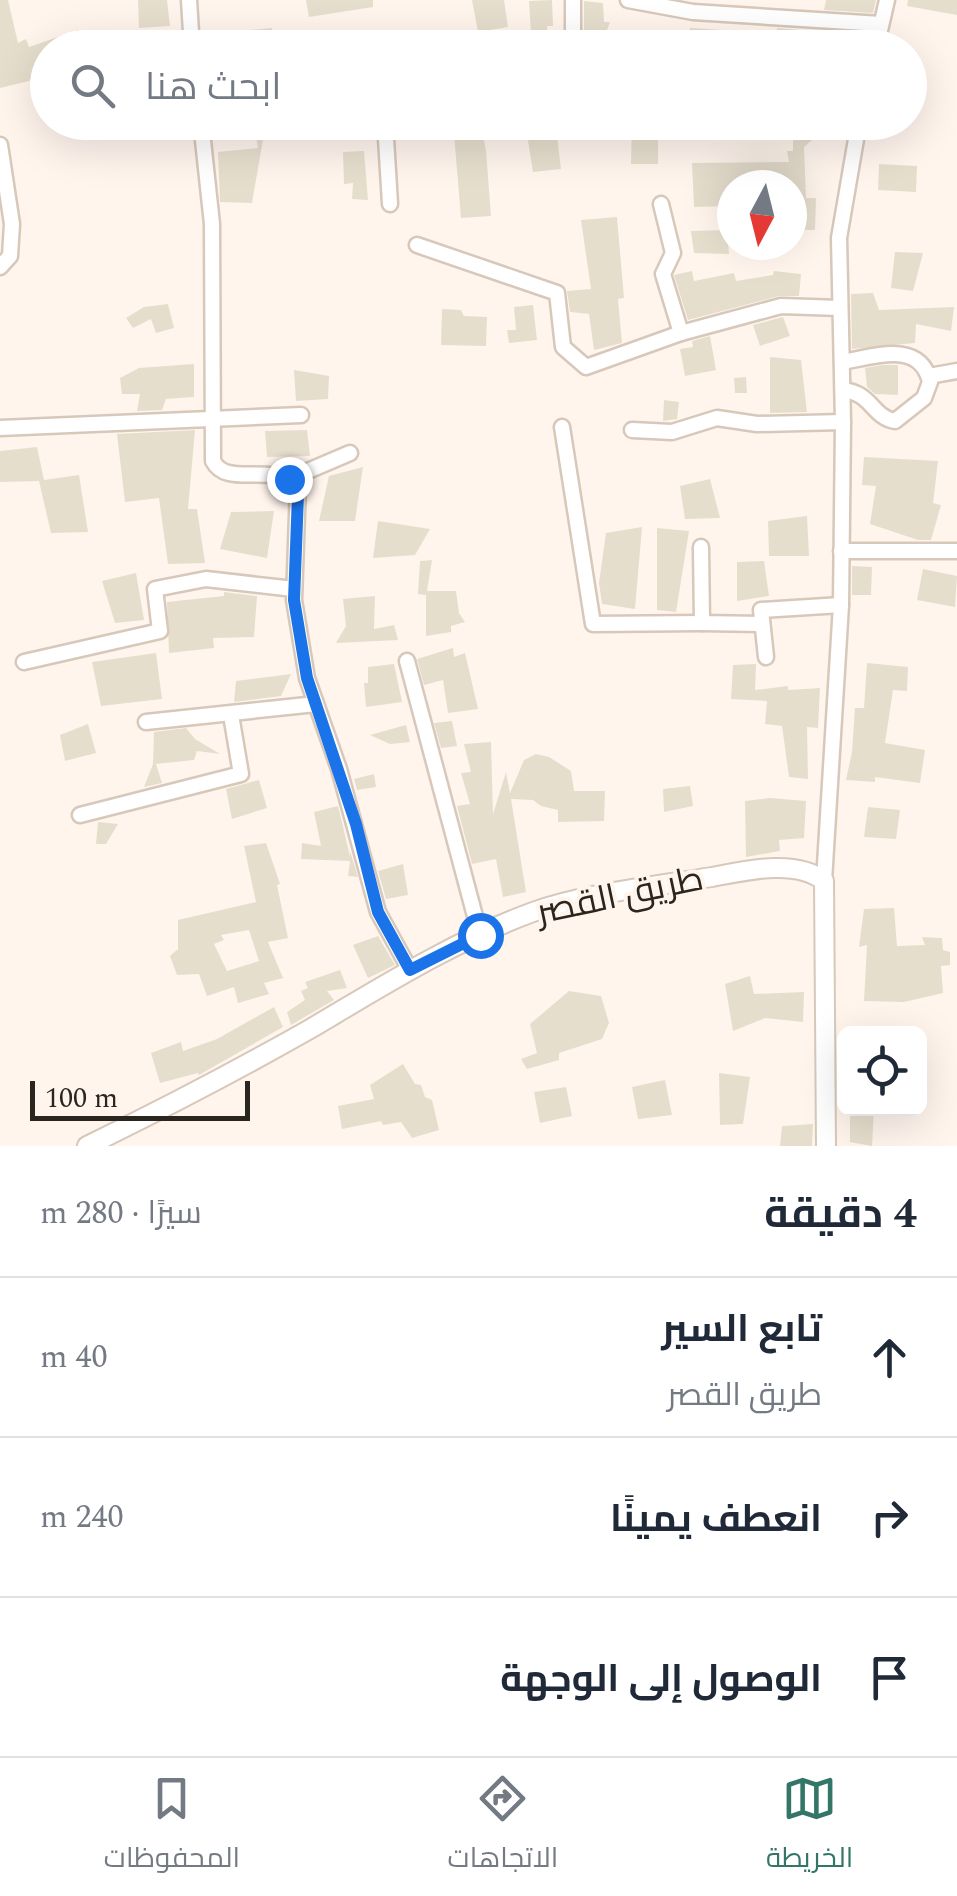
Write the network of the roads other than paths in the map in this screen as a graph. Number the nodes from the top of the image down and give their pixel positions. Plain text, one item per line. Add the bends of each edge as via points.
1 (190, 0) edge
2 (573, 0) edge
3 (628, 0) edge
4 (887, 0) edge
5 (693, 6) edge
6 (881, 24) junction
7 (191, 30) edge
8 (573, 30) edge
9 (880, 30) edge
10 (203, 140) edge
11 (385, 140) edge
12 (855, 140) edge
13 (0, 145) edge
14 (390, 204) dead end
15 (661, 204) dead end
16 (417, 246) dead end
17 (0, 268) edge
18 (840, 308) junction
19 (682, 333) junction
20 (842, 362) junction
21 (957, 371) edge
22 (929, 376) junction
23 (842, 390) junction
24 (301, 414) dead end
25 (213, 418) junction
26 (843, 422) junction
27 (562, 427) dead end
28 (0, 428) edge
29 (632, 430) dead end
30 (350, 454) dead end
31 (289, 479) junction
32 (701, 548) dead end
33 (841, 551) junction
34 (957, 551) edge
35 (294, 589) junction
36 (841, 605) junction
37 (702, 623) junction
38 (762, 624) junction
39 (766, 657) dead end
40 (407, 661) dead end
41 (24, 662) dead end
42 (316, 704) junction
43 (232, 715) junction
44 (146, 722) dead end
45 (80, 815) dead end
46 (824, 882) junction
47 (480, 935) junction
48 (410, 970) junction
49 (87, 1146) edge
50 (826, 1146) edge

1 - 7 street
2 - 8 street
3 - 5 street
4 - 6 street
5 - 6 street
6 - 9 street
10 - 25 street via 212,224
11 - 14 street
12 - 18 street via 842,206
13 - 17 street via 12,224 10,256
15 - 19 street via 673,253 663,274
16 - 19 street via 557,293 563,347 586,367
18 - 19 street via 782,306
18 - 20 street
20 - 22 street via 907,354
20 - 23 street
21 - 22 street
22 - 23 street via 924,398 896,421 884,418 865,396
23 - 26 street
24 - 25 street
25 - 28 street
25 - 31 street via 218,471
26 - 29 street via 718,418 672,432
26 - 33 street
27 - 37 street via 593,624
30 - 31 street
31 - 35 street via 298,486
32 - 37 street
33 - 34 street
33 - 36 street
35 - 41 street via 206,579 156,589 160,631
35 - 42 street
36 - 38 street via 761,610
36 - 46 street
37 - 38 street
38 - 39 street
40 - 47 street
42 - 43 street
42 - 48 street via 378,912
43 - 44 street
43 - 45 street via 240,774
46 - 47 street, طريق القصر via 808,873 750,870 536,911
46 - 50 street
47 - 48 street, طريق القصر
48 - 49 street, طريق القصر via 202,1091

